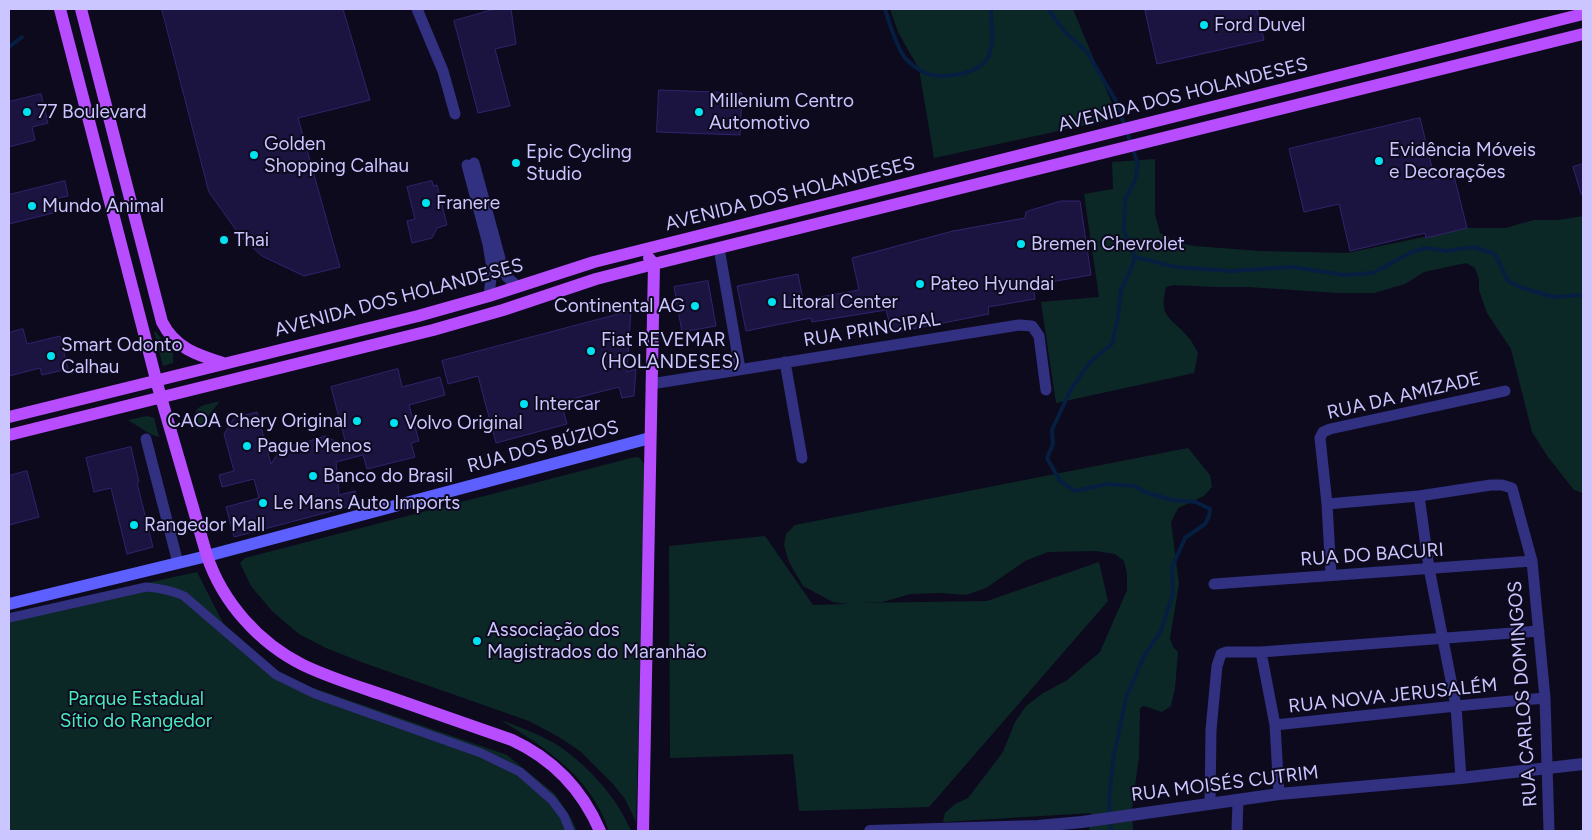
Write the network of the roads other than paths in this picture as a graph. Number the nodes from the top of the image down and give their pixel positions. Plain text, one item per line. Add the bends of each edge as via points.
1 (60, 9) edge
2 (82, 9) edge
3 (417, 9) edge
4 (1583, 14) edge
5 (1583, 34) edge
6 (82, 97) junction
7 (108, 111) junction
8 (455, 114) dead end
9 (719, 248) junction
10 (642, 251) junction
11 (654, 264) junction
12 (518, 287) junction
13 (489, 296) junction
14 (785, 362) junction
15 (224, 364) junction
16 (740, 369) junction
17 (156, 380) junction
18 (652, 384) junction
19 (1046, 390) dead end
20 (1505, 391) dead end
21 (161, 397) junction
22 (9, 417) edge
23 (9, 435) edge
24 (650, 438) junction
25 (146, 439) dead end
26 (802, 458) dead end
27 (1419, 496) junction
28 (1327, 504) junction
29 (207, 556) junction
30 (1532, 561) junction
31 (178, 563) junction
32 (1429, 568) junction
33 (1331, 576) junction
34 (1214, 584) dead end
35 (9, 604) edge
36 (9, 618) edge
37 (1539, 631) junction
38 (1443, 638) junction
39 (1261, 652) junction
40 (1545, 698) junction
41 (1456, 706) junction
42 (1274, 725) junction
43 (1583, 764) edge
44 (1548, 768) junction
45 (1461, 778) junction
46 (1279, 794) junction
47 (1238, 800) junction
48 (1210, 804) junction
49 (570, 831) edge
50 (600, 831) edge
51 (643, 831) edge
52 (870, 831) edge
53 (1237, 831) edge
54 (1549, 831) edge

1 - 6 main road
2 - 7 main road
3 - 8 street via 443,71
4 - 10 main road, AVENIDA DOS HOLANDESES
5 - 9 main road, AVENIDA DOS HOLANDESES
6 - 7 main road via 92,110
6 - 17 main road
7 - 15 main road via 162,322 170,336 186,350
9 - 11 main road, AVENIDA DOS HOLANDESES
9 - 16 street
10 - 11 main road
10 - 12 main road, AVENIDA DOS HOLANDESES via 594,262
11 - 18 main road
11 - 21 main road, AVENIDA DOS HOLANDESES via 433,330
12 - 13 main road, AVENIDA DOS HOLANDESES
12 - 13 street via 502,266 471,164 491,264
13 - 15 main road, AVENIDA DOS HOLANDESES
14 - 16 street, RUA PRINCIPAL
14 - 19 street, RUA PRINCIPAL via 1027,325 1032,326 1039,336
14 - 26 street
15 - 17 main road, AVENIDA DOS HOLANDESES
16 - 18 street, RUA PRINCIPAL
17 - 21 main road
17 - 22 main road, AVENIDA DOS HOLANDESES
18 - 24 main road
20 - 28 street, RUA DA AMIZADE via 1323,432 1320,444
21 - 23 main road, AVENIDA DOS HOLANDESES
21 - 29 main road
24 - 29 main road, RUA DOS BÚZIOS
24 - 51 main road
25 - 31 street
27 - 28 street
27 - 30 street, RUA CARLOS DOMINGOS via 1491,485 1512,488
27 - 32 street
28 - 33 street
29 - 31 main road, RUA DOS BÚZIOS
29 - 50 main road via 230,602 250,626 276,648 318,672 524,745 555,766 572,784
30 - 32 street, RUA DO BACURI
30 - 37 street, RUA CARLOS DOMINGOS
31 - 35 main road, RUA DOS BÚZIOS
32 - 33 street, RUA DO BACURI
32 - 38 street
33 - 34 street, RUA DO BACURI
36 - 49 street via 146,588 175,591 276,674 315,694 481,753 520,772 552,800
37 - 38 street
37 - 40 street, RUA CARLOS DOMINGOS
38 - 39 street
38 - 41 street
39 - 42 street
39 - 48 street via 1226,652 1219,660 1211,730
40 - 41 street, RUA NOVA JERUSALÉM
40 - 44 street, RUA CARLOS DOMINGOS
41 - 42 street, RUA NOVA JERUSALÉM
41 - 45 street
42 - 46 street
43 - 44 street, RUA MOISÉS CUTRIM
44 - 45 street, RUA MOISÉS CUTRIM
44 - 54 street, RUA CARLOS DOMINGOS
45 - 46 street, RUA MOISÉS CUTRIM
46 - 47 street, RUA MOISÉS CUTRIM
47 - 48 street, RUA MOISÉS CUTRIM
47 - 53 street
48 - 52 street, RUA MOISÉS CUTRIM via 1038,826

